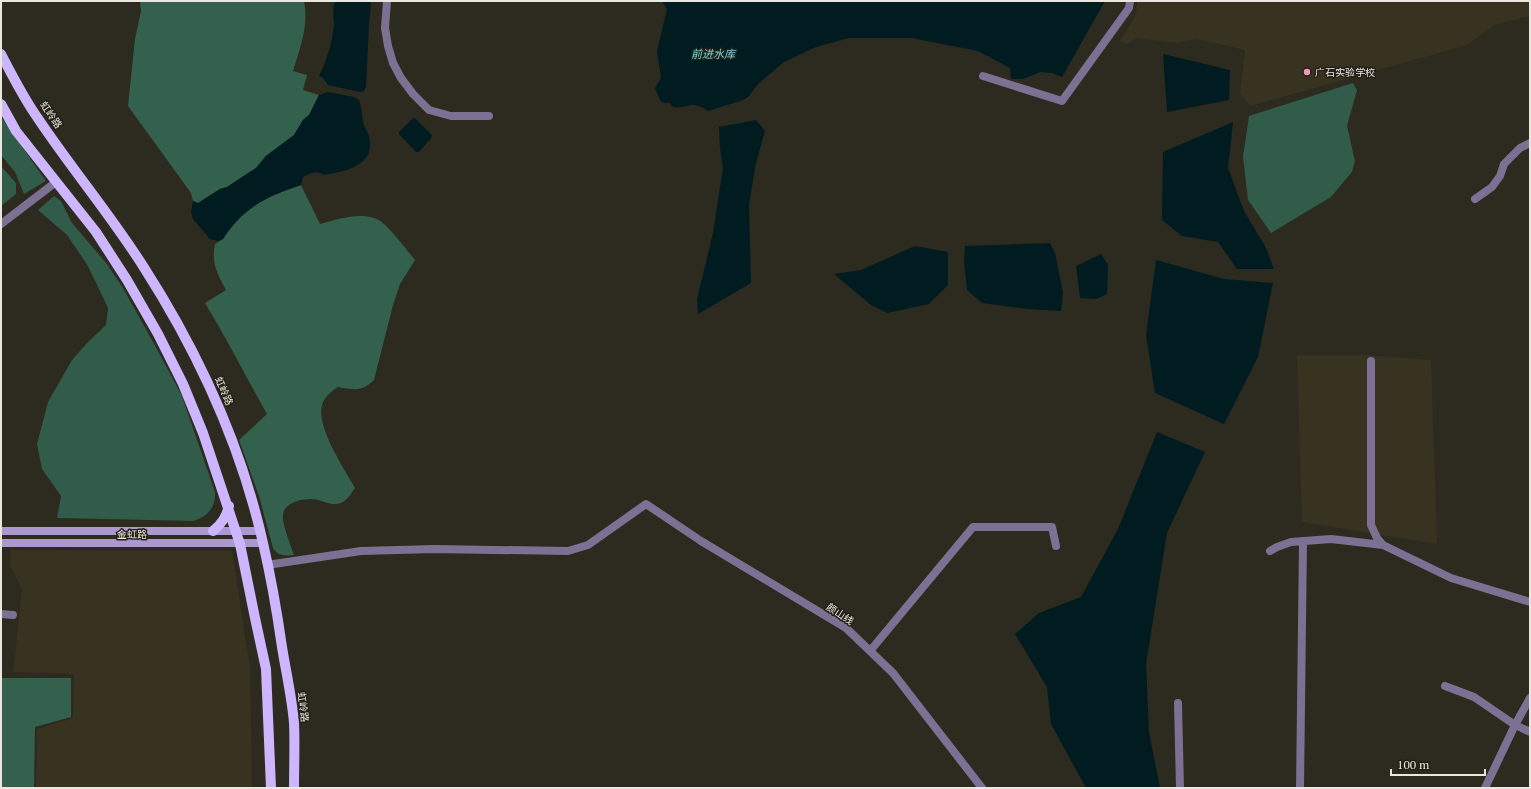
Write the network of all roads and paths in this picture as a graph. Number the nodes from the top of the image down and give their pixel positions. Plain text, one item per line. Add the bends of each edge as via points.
1 (387, 1) edge
2 (1130, 1) edge
3 (1, 54) edge
4 (983, 76) dead end
5 (1, 104) edge
6 (490, 116) dead end
7 (1530, 143) edge
8 (56, 182) junction
9 (1475, 199) dead end
10 (1, 224) edge
11 (1371, 361) dead end
12 (229, 506) junction
13 (1, 531) edge
14 (213, 531) junction
15 (237, 531) junction
16 (260, 531) junction
17 (1304, 541) junction
18 (1, 543) edge
19 (263, 543) junction
20 (240, 544) junction
21 (1383, 545) junction
22 (1056, 546) dead end
23 (1270, 552) dead end
24 (268, 565) junction
25 (1530, 602) edge
26 (1, 614) edge
27 (13, 615) dead end
28 (870, 651) junction
29 (1445, 686) dead end
30 (1530, 698) edge
31 (1178, 703) dead end
32 (1515, 726) junction
33 (1530, 732) edge
34 (271, 788) edge
35 (294, 788) edge
36 (982, 788) edge
37 (1180, 788) edge
38 (1300, 788) edge
39 (1485, 788) edge

1 - 6 street via 385,28 393,64 413,94 429,110 451,116
2 - 4 street via 1129,8 1062,101
3 - 16 main road, 虹岭路 via 36,116 144,267 176,322 226,425
5 - 8 main road via 16,131
7 - 9 street via 1520,148 1504,164 1500,176 1492,187
8 - 10 street
8 - 12 main road via 96,232 158,334 183,384
11 - 21 street via 1371,525
12 - 14 main road via 221,524
12 - 15 main road
13 - 14 street, 金虹路
14 - 15 street, 金虹路
15 - 16 street, 金虹路
15 - 20 main road
16 - 19 main road, 虹岭路
17 - 21 street via 1331,539
17 - 23 street via 1291,542
17 - 38 street
18 - 20 street, 金虹路
19 - 20 street, 金虹路
19 - 24 main road, 虹岭路
20 - 34 main road via 266,669
21 - 25 street via 1451,578
22 - 28 street via 1052,527 973,527
24 - 28 street, 颜山线 via 361,550 568,552 588,545 646,504 701,541 846,628
24 - 35 main road, 虹岭路 via 294,722
26 - 27 street
28 - 36 street, 颜山线 via 893,673
29 - 32 street via 1474,696
30 - 32 street
31 - 37 street
32 - 33 street
32 - 39 street

